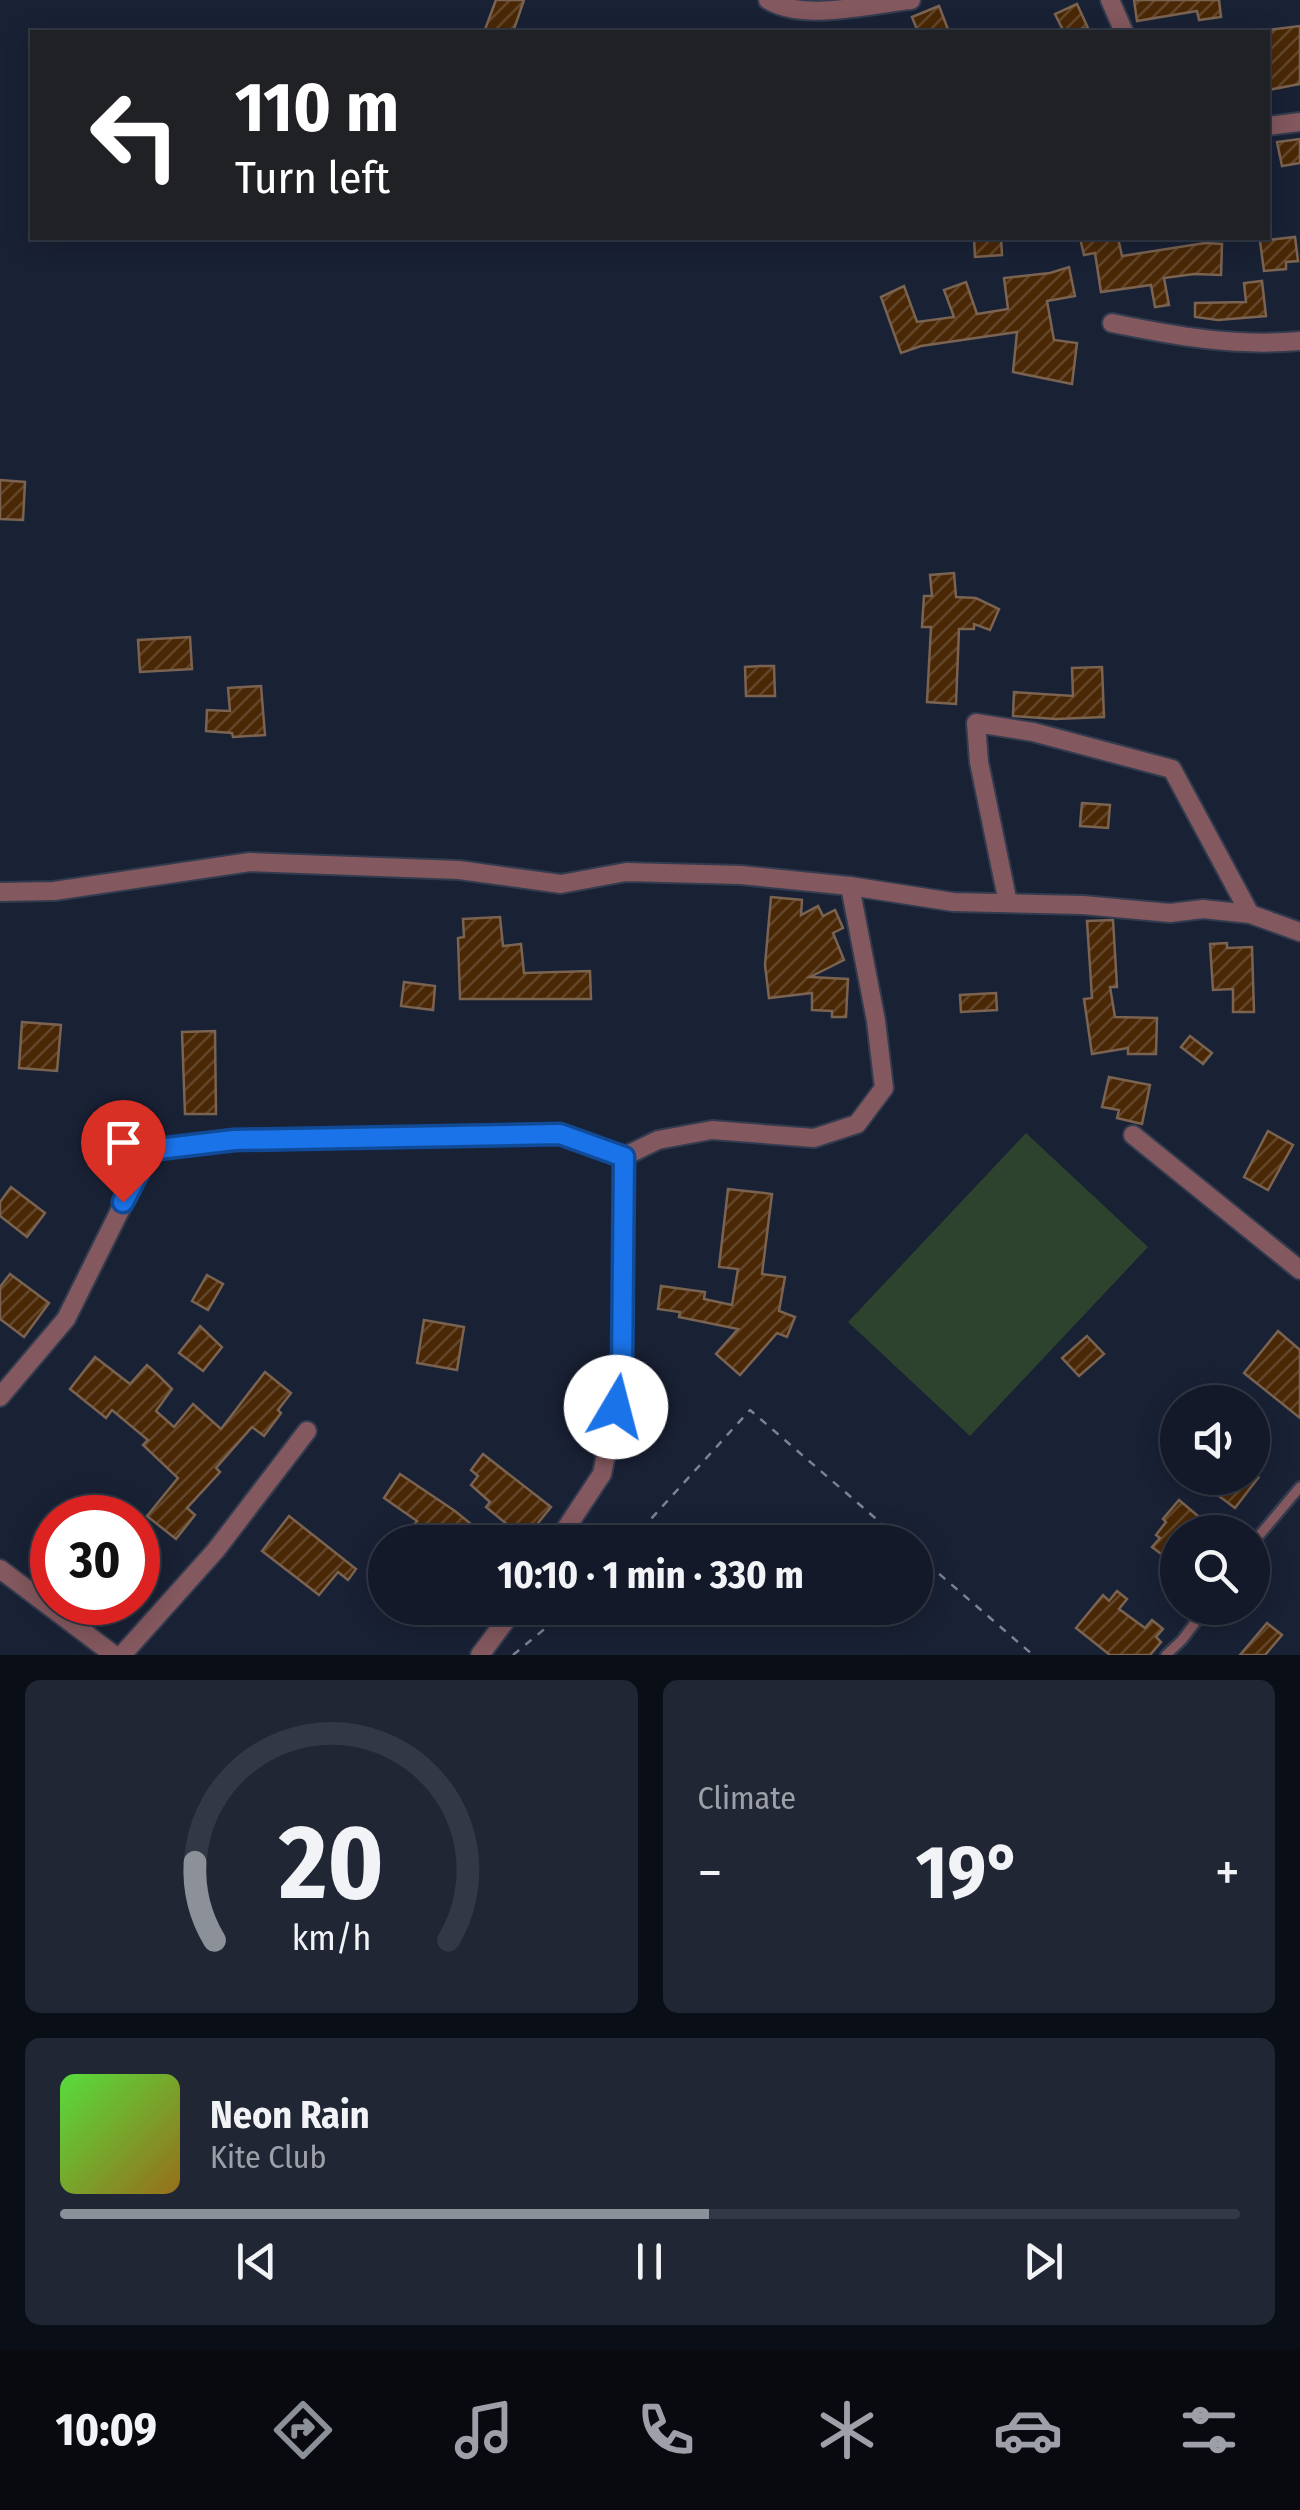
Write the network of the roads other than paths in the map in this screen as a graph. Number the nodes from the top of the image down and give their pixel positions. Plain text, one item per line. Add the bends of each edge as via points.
1 (768, 0) edge
2 (911, 0) edge
3 (1110, 0) edge
4 (1123, 30) edge
5 (1300, 122) edge
6 (1270, 126) edge
7 (1112, 323) dead end
8 (1300, 341) edge
9 (850, 886) junction
10 (0, 892) edge
11 (1008, 903) junction
12 (1250, 914) junction
13 (1300, 932) edge
14 (1133, 1135) dead end
15 (624, 1157) junction
16 (1300, 1270) edge
17 (0, 1396) edge
18 (307, 1431) dead end
19 (1300, 1487) edge
20 (1270, 1523) edge
21 (569, 1525) edge
22 (0, 1569) edge
23 (502, 1625) edge
24 (1193, 1625) edge
25 (1182, 1640) junction
26 (114, 1655) edge
27 (122, 1655) edge
28 (480, 1655) edge
29 (1166, 1655) edge
30 (1183, 1655) edge

1 - 2 street via 808,13
3 - 4 street
5 - 6 street
7 - 8 street via 1240,344
9 - 10 street via 626,872 560,884 458,870 250,862 54,891
9 - 11 street
9 - 15 street via 884,1088 858,1124 814,1138 712,1130 658,1140
11 - 12 street
11 - 12 street via 976,723 1172,769
12 - 13 street
14 - 16 street
15 - 17 street via 560,1134 234,1140 150,1150 66,1319
15 - 21 street via 622,1374 602,1474
18 - 27 street via 216,1550
19 - 20 lane
22 - 26 street
23 - 28 street
24 - 25 lane
25 - 29 lane
25 - 30 lane

